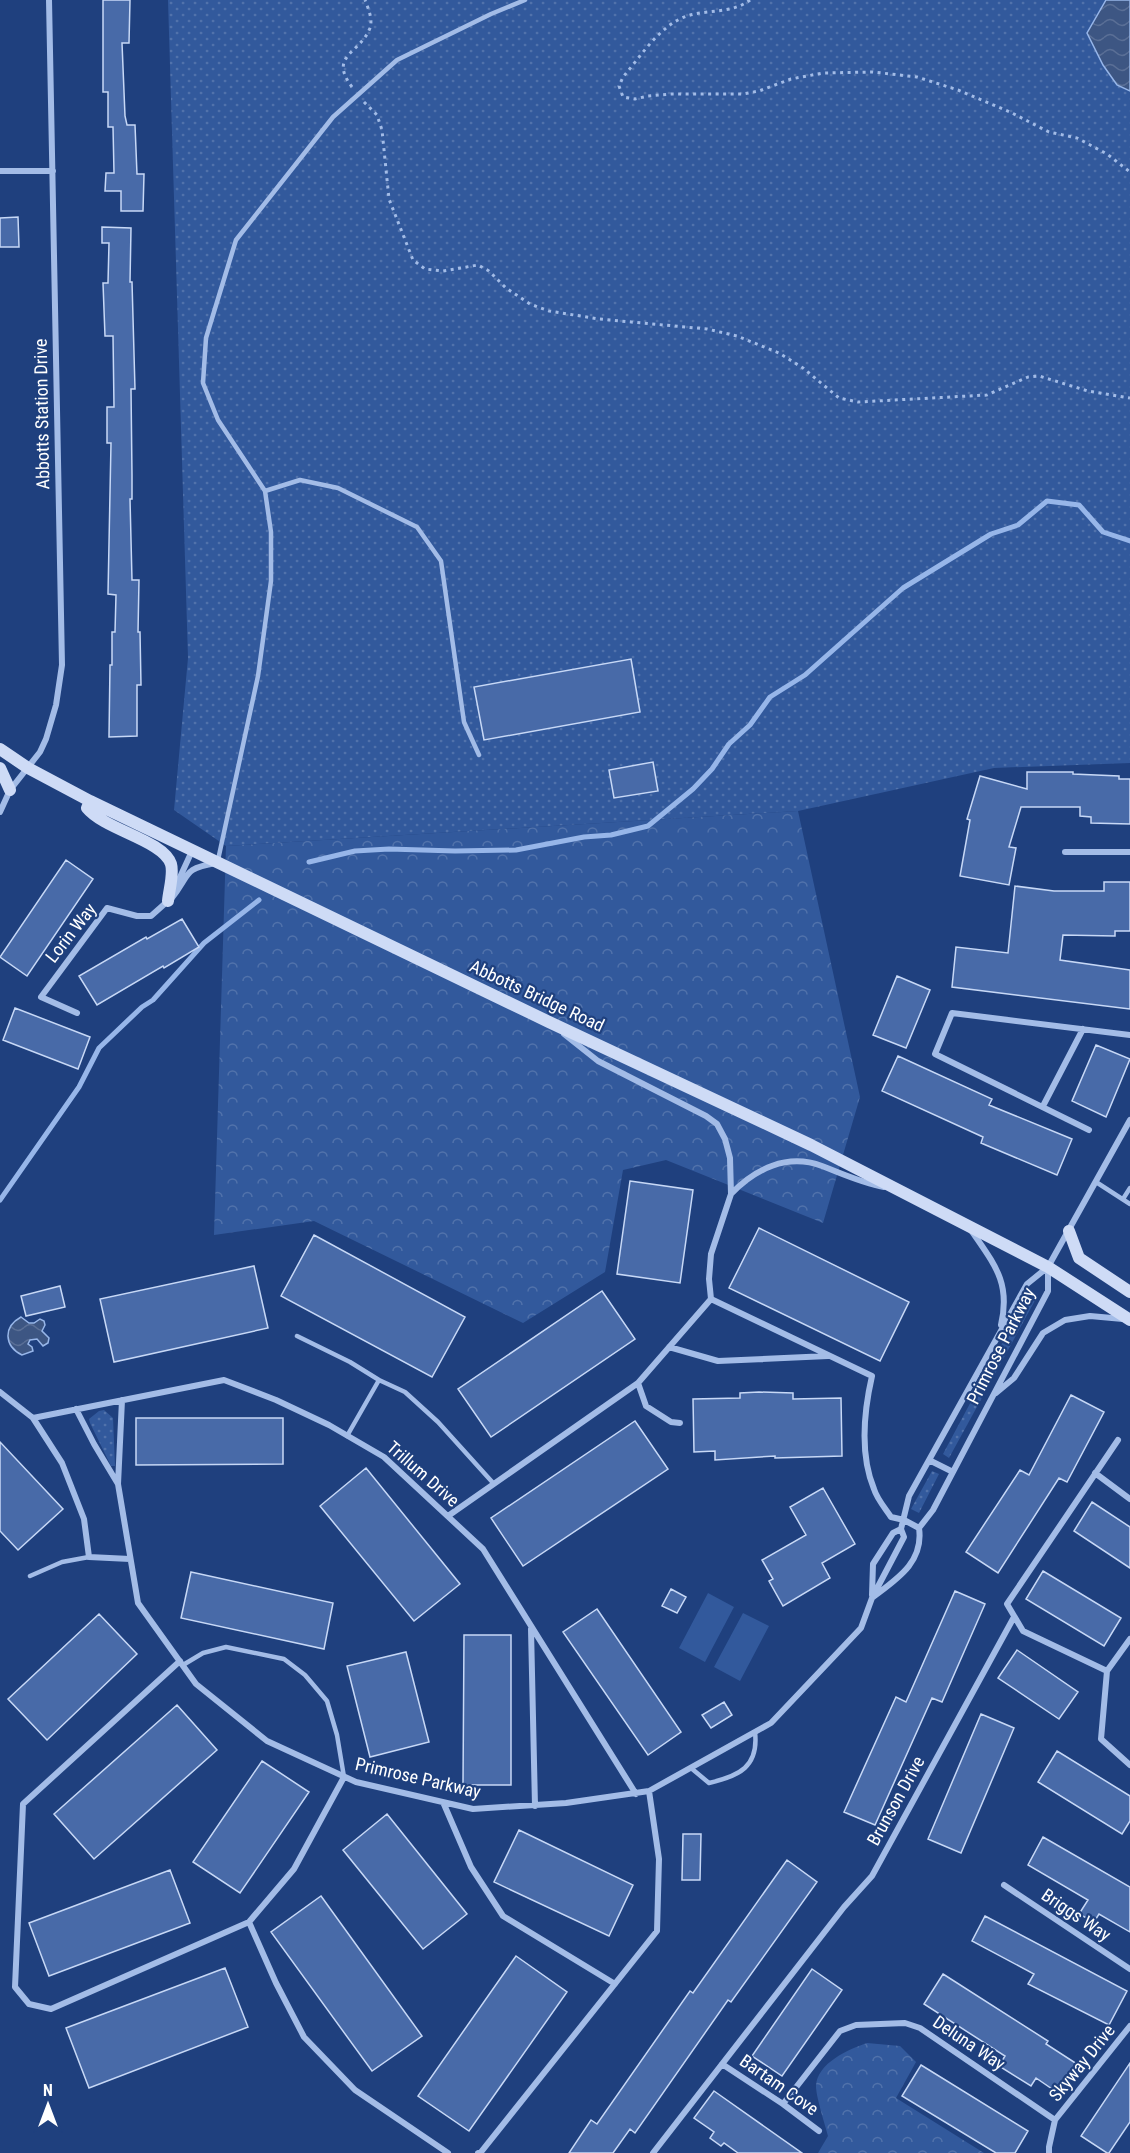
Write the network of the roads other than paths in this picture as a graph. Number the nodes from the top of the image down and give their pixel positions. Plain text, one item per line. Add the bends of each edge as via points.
1 (49, 0) edge
2 (525, 0) edge
3 (0, 171) edge
4 (53, 171) junction
5 (265, 491) junction
6 (0, 749) edge
7 (479, 755) dead end
8 (0, 768) edge
9 (28, 768) junction
10 (10, 790) junction
11 (90, 801) junction
12 (0, 812) edge
13 (192, 850) junction
14 (1065, 852) dead end
15 (1130, 852) edge
16 (217, 862) junction
17 (168, 901) junction
18 (77, 1013) dead end
19 (549, 1022) junction
20 (1083, 1029) junction
21 (1130, 1035) edge
22 (1043, 1106) junction
23 (1130, 1120) edge
24 (1089, 1130) dead end
25 (1096, 1182) junction
26 (1130, 1188) edge
27 (897, 1189) junction
28 (731, 1194) junction
29 (1123, 1199) junction
30 (1130, 1204) edge
31 (968, 1225) junction
32 (1069, 1231) junction
33 (1048, 1267) junction
34 (1130, 1292) edge
35 (711, 1299) junction
36 (1130, 1320) edge
37 (1000, 1333) junction
38 (297, 1336) dead end
39 (669, 1347) junction
40 (830, 1356) junction
41 (379, 1380) junction
42 (638, 1383) junction
43 (0, 1392) edge
44 (993, 1395) junction
45 (122, 1400) junction
46 (76, 1409) junction
47 (33, 1418) junction
48 (680, 1423) dead end
49 (347, 1436) junction
50 (1118, 1440) dead end
51 (929, 1460) junction
52 (953, 1472) junction
53 (1095, 1473) junction
54 (118, 1484) junction
55 (494, 1484) junction
56 (1130, 1499) edge
57 (447, 1516) junction
58 (904, 1520) junction
59 (918, 1528) junction
60 (901, 1529) junction
61 (89, 1557) junction
62 (130, 1559) junction
63 (30, 1576) dead end
64 (872, 1598) junction
65 (1014, 1617) junction
66 (531, 1627) junction
67 (1130, 1640) edge
68 (181, 1663) junction
69 (1107, 1671) junction
70 (754, 1732) junction
71 (1130, 1765) edge
72 (691, 1768) junction
73 (344, 1777) junction
74 (649, 1791) junction
75 (636, 1794) junction
76 (443, 1802) junction
77 (535, 1806) junction
78 (1004, 1885) dead end
79 (249, 1922) junction
80 (1130, 1969) edge
81 (615, 1984) junction
82 (1130, 2026) edge
83 (722, 2064) junction
84 (783, 2104) junction
85 (1055, 2120) junction
86 (819, 2131) dead end
87 (448, 2153) edge
88 (478, 2153) edge
89 (653, 2153) edge
90 (1049, 2153) edge

1 - 4 street, Abbotts Station Drive
2 - 5 lane via 397,60 333,117 237,240 206,338 203,383 218,420
3 - 4 street
4 - 9 street, Abbotts Station Drive via 62,665 46,739
5 - 7 lane via 300,480 339,488 417,527 441,561 464,722
5 - 16 lane via 271,532 268,605 258,676
6 - 9 main road, Abbotts Bridge Road
8 - 10 main road
9 - 10 street, Abbotts Station Drive
9 - 11 main road, Abbotts Bridge Road
10 - 12 street, Abbotts Station Drive
11 - 13 main road, Abbotts Bridge Road
11 - 17 main road, Abbotts Bridge Road via 87,808 94,817 144,840 168,857 172,867
13 - 16 main road, Abbotts Bridge Road
13 - 17 street
14 - 15 street
16 - 17 street, Lorin Way via 197,866
16 - 19 main road, Abbotts Bridge Road
17 - 18 street, Lorin Way via 151,916 107,908 41,998
19 - 27 main road, Abbotts Bridge Road
19 - 28 street via 598,1061 717,1124 730,1158
20 - 21 street
20 - 22 street
20 - 22 street via 952,1013 935,1054
22 - 24 street
23 - 25 street
25 - 29 lane
25 - 32 street
26 - 29 lane
27 - 28 street via 801,1161 768,1167
27 - 31 main road, Abbotts Bridge Road
28 - 35 street via 711,1254
29 - 30 lane
31 - 33 main road, Abbotts Bridge Road
31 - 37 street via 1004,1288 1005,1311
32 - 33 street
32 - 34 main road via 1079,1258
33 - 36 main road, Abbotts Bridge Road
33 - 37 street, Primrose Parkway via 1027,1284
33 - 44 street, Primrose Parkway via 1048,1291
35 - 39 street
35 - 40 street
36 - 44 street via 1090,1316 1065,1320 1043,1333 1014,1378
37 - 51 street, Primrose Parkway
38 - 41 lane
39 - 40 street via 718,1361
39 - 42 street
40 - 58 street via 872,1376 866,1455 874,1489 891,1517
41 - 49 lane
41 - 55 lane via 405,1392
42 - 48 street via 646,1406 671,1422
42 - 55 street
43 - 47 street
44 - 52 street, Primrose Parkway
45 - 46 street, Trillum Drive
45 - 49 street, Trillum Drive via 224,1380 276,1400
45 - 54 street, Primrose Parkway
46 - 47 street, Trillum Drive
46 - 54 street, Primrose Parkway
47 - 61 street via 62,1463 84,1519
49 - 57 street, Trillum Drive via 384,1457
50 - 53 street, Brunson Drive
51 - 52 street
51 - 58 street, Primrose Parkway via 909,1496
52 - 59 street, Primrose Parkway via 933,1510
53 - 56 street
53 - 65 street, Brunson Drive via 1007,1604
54 - 62 street, Primrose Parkway
55 - 57 street
57 - 66 street, Trillum Drive via 483,1549
58 - 59 street
58 - 60 street, Primrose Parkway
59 - 64 street, Primrose Parkway via 920,1541 906,1572
60 - 64 street, Primrose Parkway via 904,1537
60 - 64 street, Primrose Parkway via 893,1533 873,1564
61 - 62 street
61 - 63 lane via 62,1562
62 - 68 street, Primrose Parkway via 138,1603
64 - 70 street, Primrose Parkway via 861,1628 771,1723
65 - 69 street via 1023,1631
65 - 83 street, Brunson Drive via 872,1876
66 - 75 street, Trillum Drive
66 - 77 street
67 - 69 street
68 - 73 street, Primrose Parkway via 196,1683 267,1741
68 - 73 lane via 226,1647 284,1659 305,1675 327,1701
68 - 79 street via 23,1804 15,1988 29,2004 51,2009
69 - 71 street via 1101,1739
70 - 72 street, Primrose Parkway
70 - 72 lane via 754,1755 747,1767 730,1778 709,1783
72 - 74 street, Primrose Parkway
73 - 76 street, Primrose Parkway
73 - 79 street via 294,1869
74 - 75 street, Primrose Parkway
74 - 81 street via 658,1859 657,1931
75 - 77 street, Primrose Parkway
76 - 77 street, Primrose Parkway via 473,1809
76 - 81 street via 471,1867 503,1916
78 - 80 street, Briggs Way
79 - 87 street via 304,2037 355,2090
81 - 88 street
82 - 85 street, Skyway Drive
83 - 84 street, Bartam Cove
83 - 89 street, Brunson Drive
84 - 85 street, Deluna Way via 840,2031 856,2025 906,2023 920,2028
84 - 86 street, Bartam Cove
85 - 90 street, Skyway Drive

